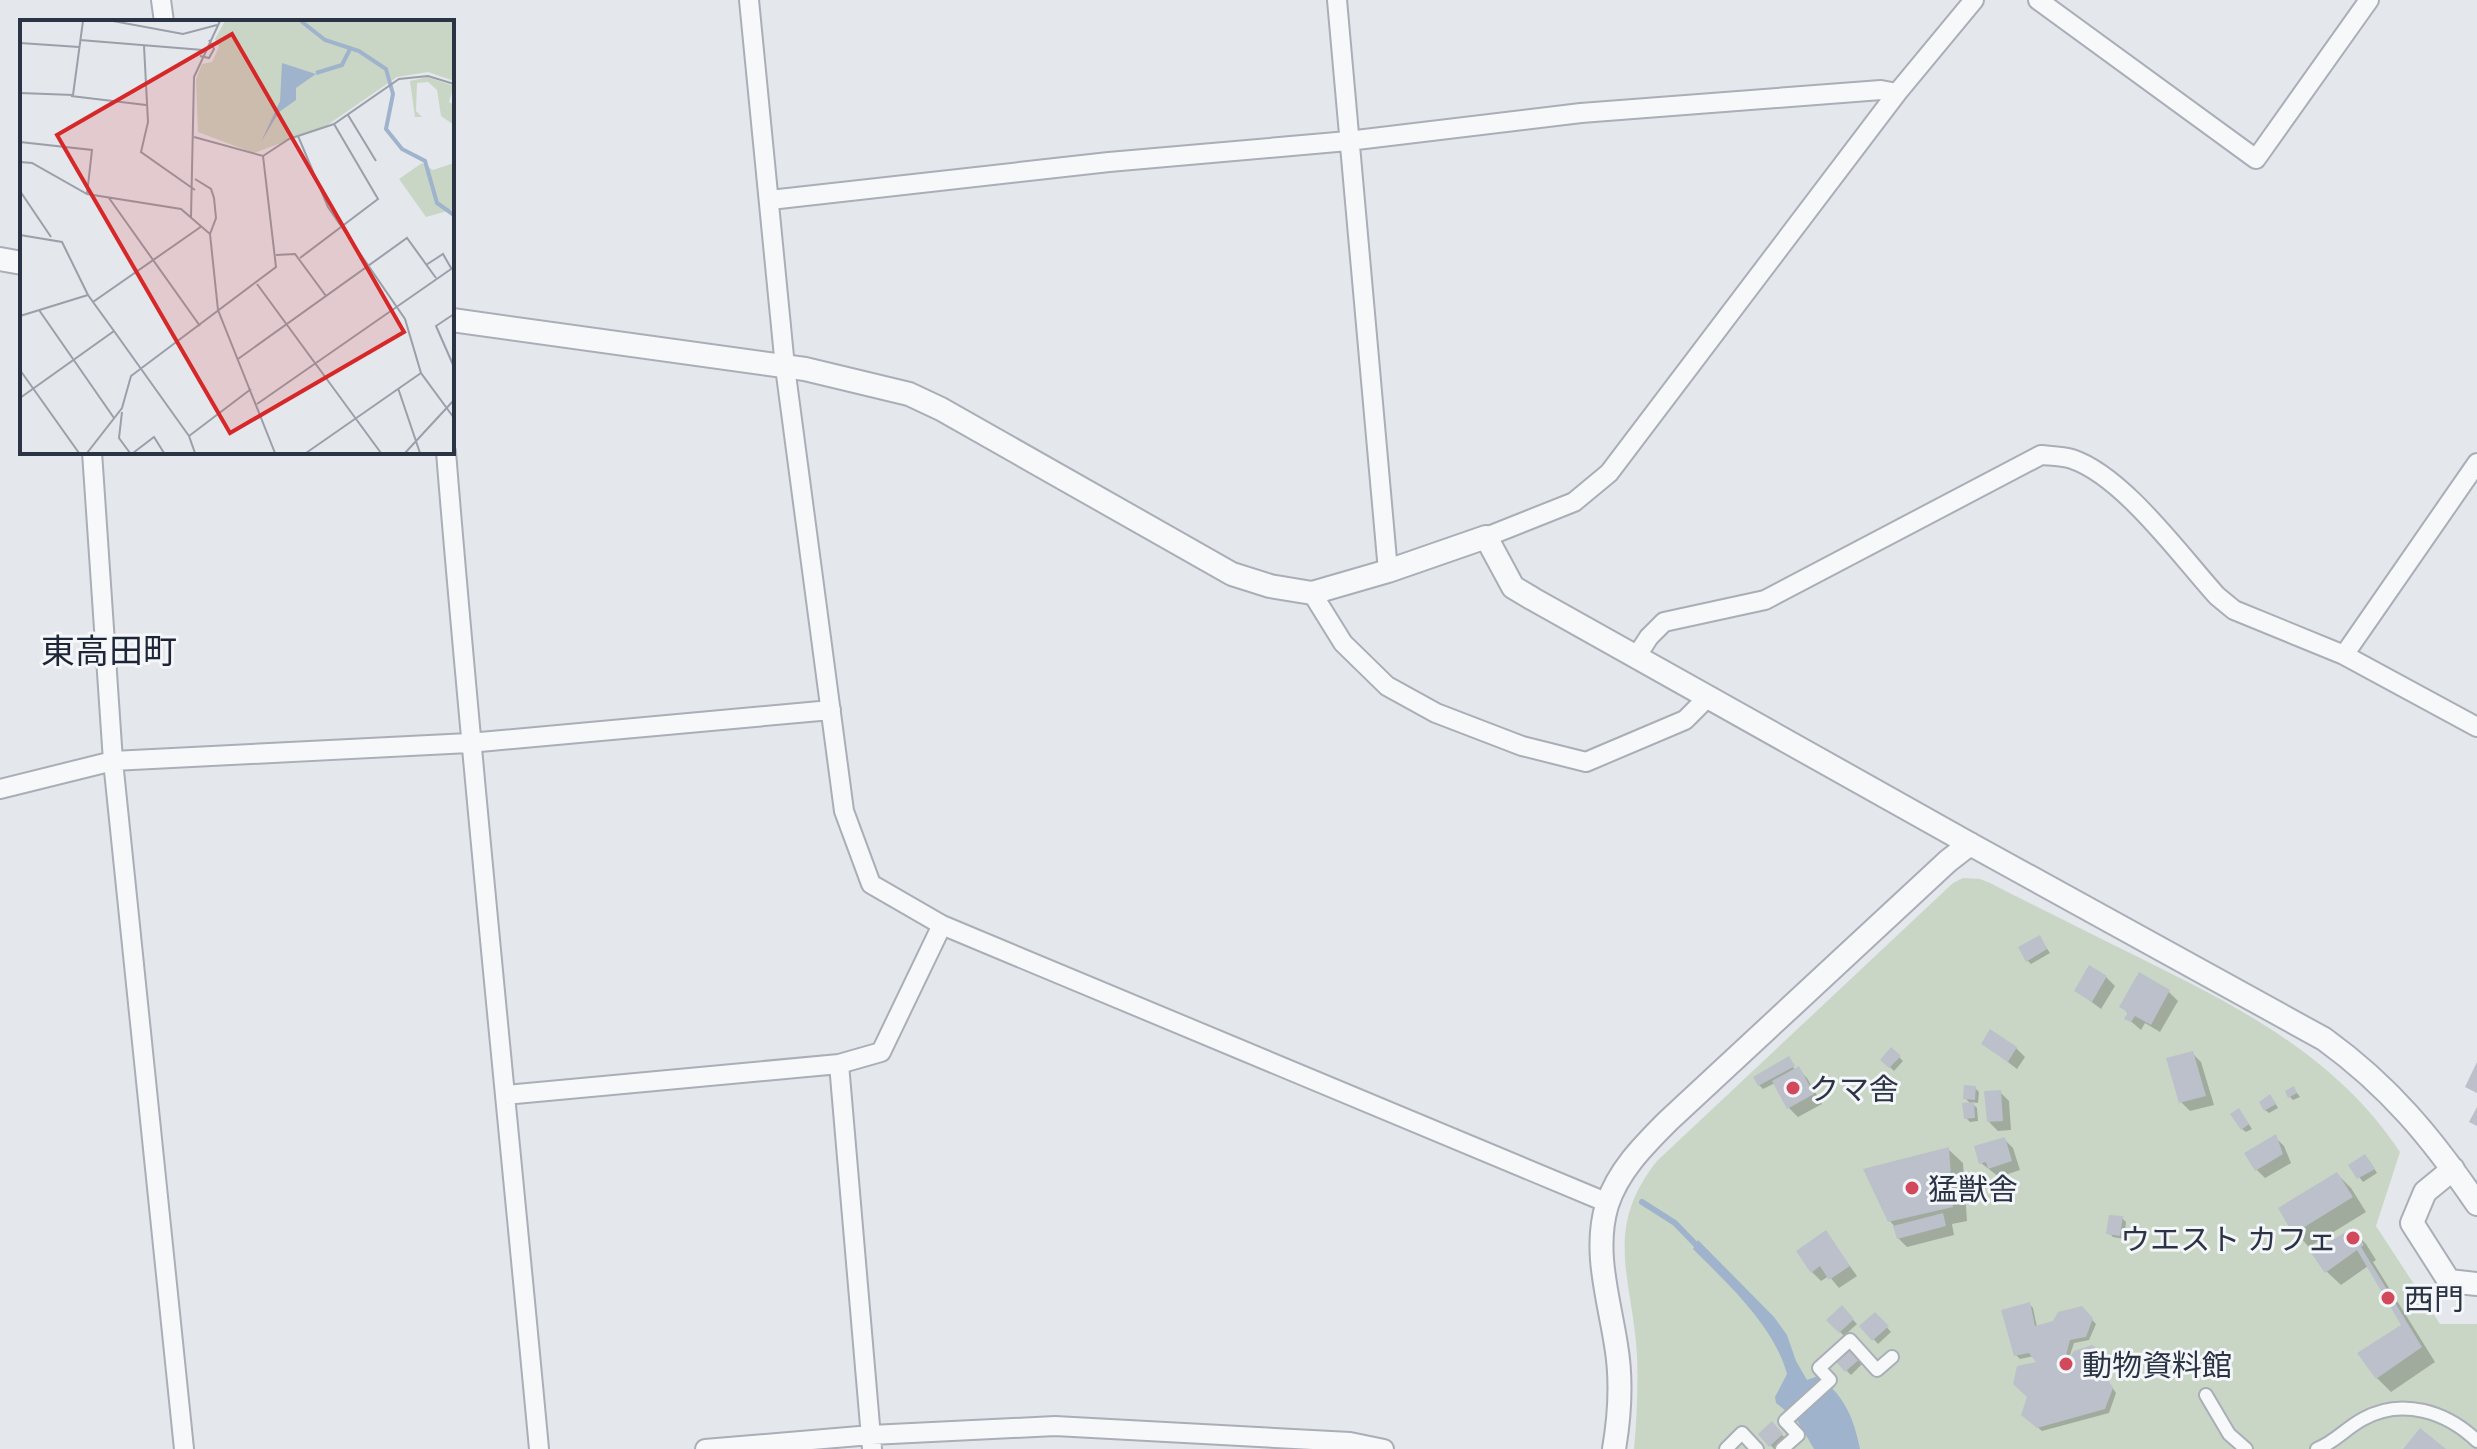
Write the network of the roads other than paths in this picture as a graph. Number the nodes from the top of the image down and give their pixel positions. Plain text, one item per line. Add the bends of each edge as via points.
1 (161, 0) edge
2 (749, 0) edge
3 (1337, 0) edge
4 (1974, 0) edge
5 (2038, 0) edge
6 (2369, 0) edge
7 (164, 20) edge
8 (1897, 93) junction
9 (1348, 141) junction
10 (770, 200) junction
11 (0, 259) edge
12 (20, 263) edge
13 (454, 320) edge
14 (785, 367) junction
15 (92, 454) edge
16 (446, 454) edge
17 (2477, 463) edge
18 (1486, 537) junction
19 (1388, 571) junction
20 (1312, 593) junction
21 (2344, 655) junction
22 (1636, 657) junction
23 (1708, 697) junction
24 (831, 710) junction
25 (2477, 727) edge
26 (469, 743) junction
27 (113, 761) junction
28 (0, 789) edge
29 (1970, 844) junction
30 (942, 925) junction
31 (839, 1064) junction
32 (506, 1095) junction
33 (2453, 1169) junction
34 (1608, 1203) junction
35 (2477, 1204) edge
36 (2477, 1284) edge
37 (1892, 1357) dead end
38 (2206, 1395) dead end
39 (2477, 1441) edge
40 (872, 1442) edge
41 (184, 1449) edge
42 (539, 1449) edge
43 (705, 1449) edge
44 (1384, 1449) edge
45 (1614, 1449) edge
46 (1726, 1449) edge
47 (1757, 1449) edge
48 (1782, 1449) edge
49 (2246, 1449) edge
50 (2317, 1449) edge

1 - 7 street
2 - 10 street
3 - 9 street
4 - 8 street
5 - 6 street via 2256,159
8 - 9 street via 1657,106
8 - 18 street via 1609,473 1574,502
9 - 10 street
9 - 19 street
10 - 14 street
11 - 12 street
13 - 14 street
14 - 20 street via 909,394 1232,574
14 - 24 street
15 - 27 street
16 - 26 street
17 - 21 street
18 - 19 street
18 - 22 street via 1513,587
19 - 20 street
20 - 23 street via 1343,643 1387,686 1436,713 1522,746 1586,762 1685,720
21 - 22 street via 2234,610 2102,473 2070,459 2041,455 1765,600 1664,622
21 - 25 street
22 - 23 street
23 - 29 street
24 - 26 street
24 - 30 street via 844,811 871,884
26 - 27 street
26 - 32 street
27 - 28 street
27 - 41 street
29 - 33 street via 2324,1039 2402,1104
29 - 34 street via 1644,1145
30 - 31 street via 881,1052
30 - 34 street
31 - 32 street
31 - 40 street
32 - 42 street
33 - 35 street
33 - 36 street via 2425,1192 2412,1223 2449,1281
34 - 45 street via 1601,1255 1617,1348 1620,1393
37 - 48 street via 1877,1370 1850,1340 1819,1368 1830,1380 1785,1421 1798,1435
38 - 49 street via 2229,1434
39 - 50 street via 2442,1417 2398,1408 2366,1417
40 - 43 street
40 - 44 street via 1055,1426 1350,1442
46 - 47 street via 1742,1433

